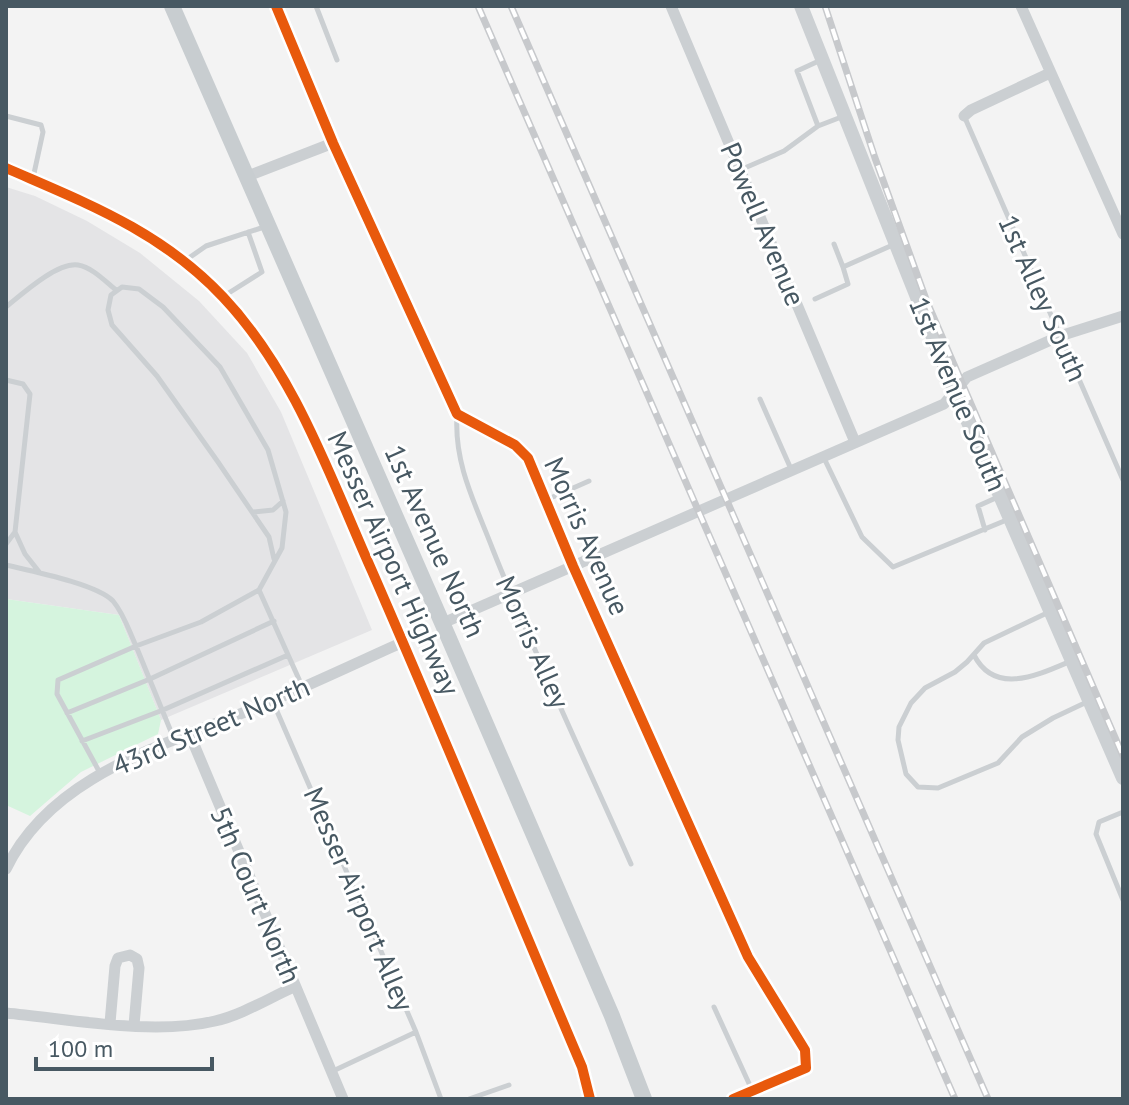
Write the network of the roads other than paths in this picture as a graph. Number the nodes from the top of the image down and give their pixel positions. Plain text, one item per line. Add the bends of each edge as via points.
1 (172, 6) edge
2 (276, 6) edge
3 (316, 6) edge
4 (671, 6) edge
5 (801, 6) edge
6 (1021, 6) edge
7 (822, 59) junction
8 (337, 60) dead end
9 (1050, 73) junction
10 (6, 116) edge
11 (844, 116) junction
12 (964, 116) joint
13 (818, 126) junction
14 (333, 143) junction
15 (6, 168) edge
16 (740, 170) junction
17 (248, 176) junction
18 (33, 180) junction
19 (269, 225) junction
20 (248, 232) junction
21 (1123, 234) edge
22 (834, 244) dead end
23 (896, 244) junction
24 (185, 261) junction
25 (843, 267) junction
26 (116, 290) junction
27 (223, 297) junction
28 (815, 299) dead end
29 (6, 307) edge
30 (1123, 316) edge
31 (1060, 336) junction
32 (6, 380) edge
33 (954, 390) junction
34 (760, 399) dead end
35 (457, 414) junction
36 (855, 442) junction
37 (823, 456) junction
38 (792, 470) junction
39 (1123, 480) edge
40 (589, 481) dead end
41 (1000, 496) junction
42 (546, 500) junction
43 (283, 501) junction
44 (253, 512) junction
45 (1010, 519) junction
46 (985, 530) junction
47 (15, 532) junction
48 (6, 544) edge
49 (274, 559) junction
50 (6, 565) edge
51 (573, 566) junction
52 (40, 574) junction
53 (259, 590) junction
54 (510, 593) junction
55 (1050, 612) junction
56 (274, 621) junction
57 (443, 623) junction
58 (403, 642) junction
59 (136, 646) junction
60 (288, 655) junction
61 (974, 655) junction
62 (1071, 660) junction
63 (150, 679) junction
64 (302, 687) junction
65 (273, 701) junction
66 (1089, 701) junction
67 (163, 710) junction
68 (67, 713) junction
69 (190, 735) junction
70 (82, 741) junction
71 (175, 741) junction
72 (100, 774) junction
73 (1123, 778) edge
74 (1123, 812) edge
75 (631, 864) dead end
76 (6, 869) edge
77 (1123, 871) edge
78 (1113, 875) junction
79 (1123, 900) edge
80 (294, 987) junction
81 (714, 1007) dead end
82 (6, 1013) edge
83 (110, 1023) junction
84 (134, 1025) junction
85 (416, 1032) junction
86 (333, 1071) junction
87 (509, 1085) dead end
88 (752, 1091) junction
89 (343, 1099) edge
90 (441, 1099) edge
91 (469, 1099) edge
92 (590, 1099) edge
93 (644, 1099) edge
94 (733, 1099) edge

1 - 17 main road, 1st Avenue North
2 - 14 street
3 - 8 lane
4 - 16 street, Powell Avenue
5 - 7 main road, 1st Avenue South
6 - 9 street
7 - 11 main road, 1st Avenue South
7 - 13 lane via 797,71
9 - 12 street
9 - 21 street
10 - 18 lane via 41,125
11 - 13 lane
11 - 23 main road, 1st Avenue South
12 - 31 lane, 1st Alley South
13 - 16 lane via 784,151
14 - 17 street
14 - 35 street
15 - 18 main road, Messer Airport Highway
16 - 36 street, Powell Avenue
17 - 19 main road, 1st Avenue North
18 - 24 main road, Messer Airport Highway via 155,238
19 - 20 lane
19 - 57 main road, 1st Avenue North
20 - 24 lane via 206,246
20 - 27 lane via 262,272
22 - 25 lane
23 - 25 lane
23 - 33 main road, 1st Avenue South
24 - 27 main road, Messer Airport Highway
25 - 28 lane via 848,284
26 - 29 lane via 76,265 52,274
26 - 43 lane via 139,289 220,367 268,450
26 - 44 lane via 108,310 112,325 157,376
27 - 58 main road, Messer Airport Highway via 265,348 294,396
30 - 31 street
31 - 33 street via 967,377
31 - 39 lane, 1st Alley South
32 - 47 lane via 23,384 30,394
33 - 36 street via 944,404
33 - 41 main road, 1st Avenue South
34 - 38 lane
35 - 42 street, Morris Avenue via 515,445 528,458
35 - 54 lane, Morris Alley via 460,465
36 - 37 street
37 - 38 street
37 - 46 lane via 862,537 893,567
38 - 51 street
40 - 42 lane
41 - 45 main road, 1st Avenue South
41 - 46 lane via 978,506
42 - 51 street, Morris Avenue
43 - 44 lane via 273,510
43 - 49 lane via 282,548
44 - 49 lane via 269,537
45 - 46 lane
45 - 55 main road, 1st Avenue South
47 - 48 lane
47 - 52 lane
49 - 53 lane
50 - 52 lane
51 - 54 street
51 - 88 street, Morris Avenue via 748,957 805,1050 806,1068
52 - 59 lane via 111,599
53 - 56 lane
53 - 59 lane via 201,622
54 - 57 street
54 - 75 lane, Morris Alley
55 - 61 lane via 1003,632
55 - 62 main road, 1st Avenue South
56 - 60 lane
56 - 63 lane
57 - 93 main road, 1st Avenue North
58 - 64 street, 43rd Street North
58 - 92 main road, Messer Airport Highway via 582,1067
59 - 63 lane
59 - 68 lane via 58,680 57,694
60 - 64 lane
60 - 67 lane
61 - 62 lane via 986,673 1004,678 1028,677
61 - 66 lane via 925,688 904,715 898,740 906,774 918,787 938,788 998,763 1022,737
62 - 66 main road, 1st Avenue South
63 - 67 lane
63 - 68 lane
64 - 65 street, 43rd Street North
65 - 69 street, 43rd Street North
65 - 85 lane, Messer Airport Alley
66 - 73 main road, 1st Avenue South
67 - 70 lane
67 - 71 lane
68 - 70 lane
69 - 71 street, 43rd Street North
69 - 80 street, 5th Court North
70 - 72 lane
71 - 72 street, 43rd Street North
72 - 76 street, 43rd Street North via 54,804
74 - 78 lane via 1099,822 1096,834
77 - 78 lane
78 - 79 lane
80 - 84 street via 218,1021
80 - 86 street, 5th Court North
81 - 88 lane
82 - 83 street
83 - 84 street
83 - 84 street via 115,966 118,958 130,955 139,968
85 - 86 lane
85 - 90 lane, Messer Airport Alley
86 - 89 street, 5th Court North
87 - 91 lane
88 - 94 street

